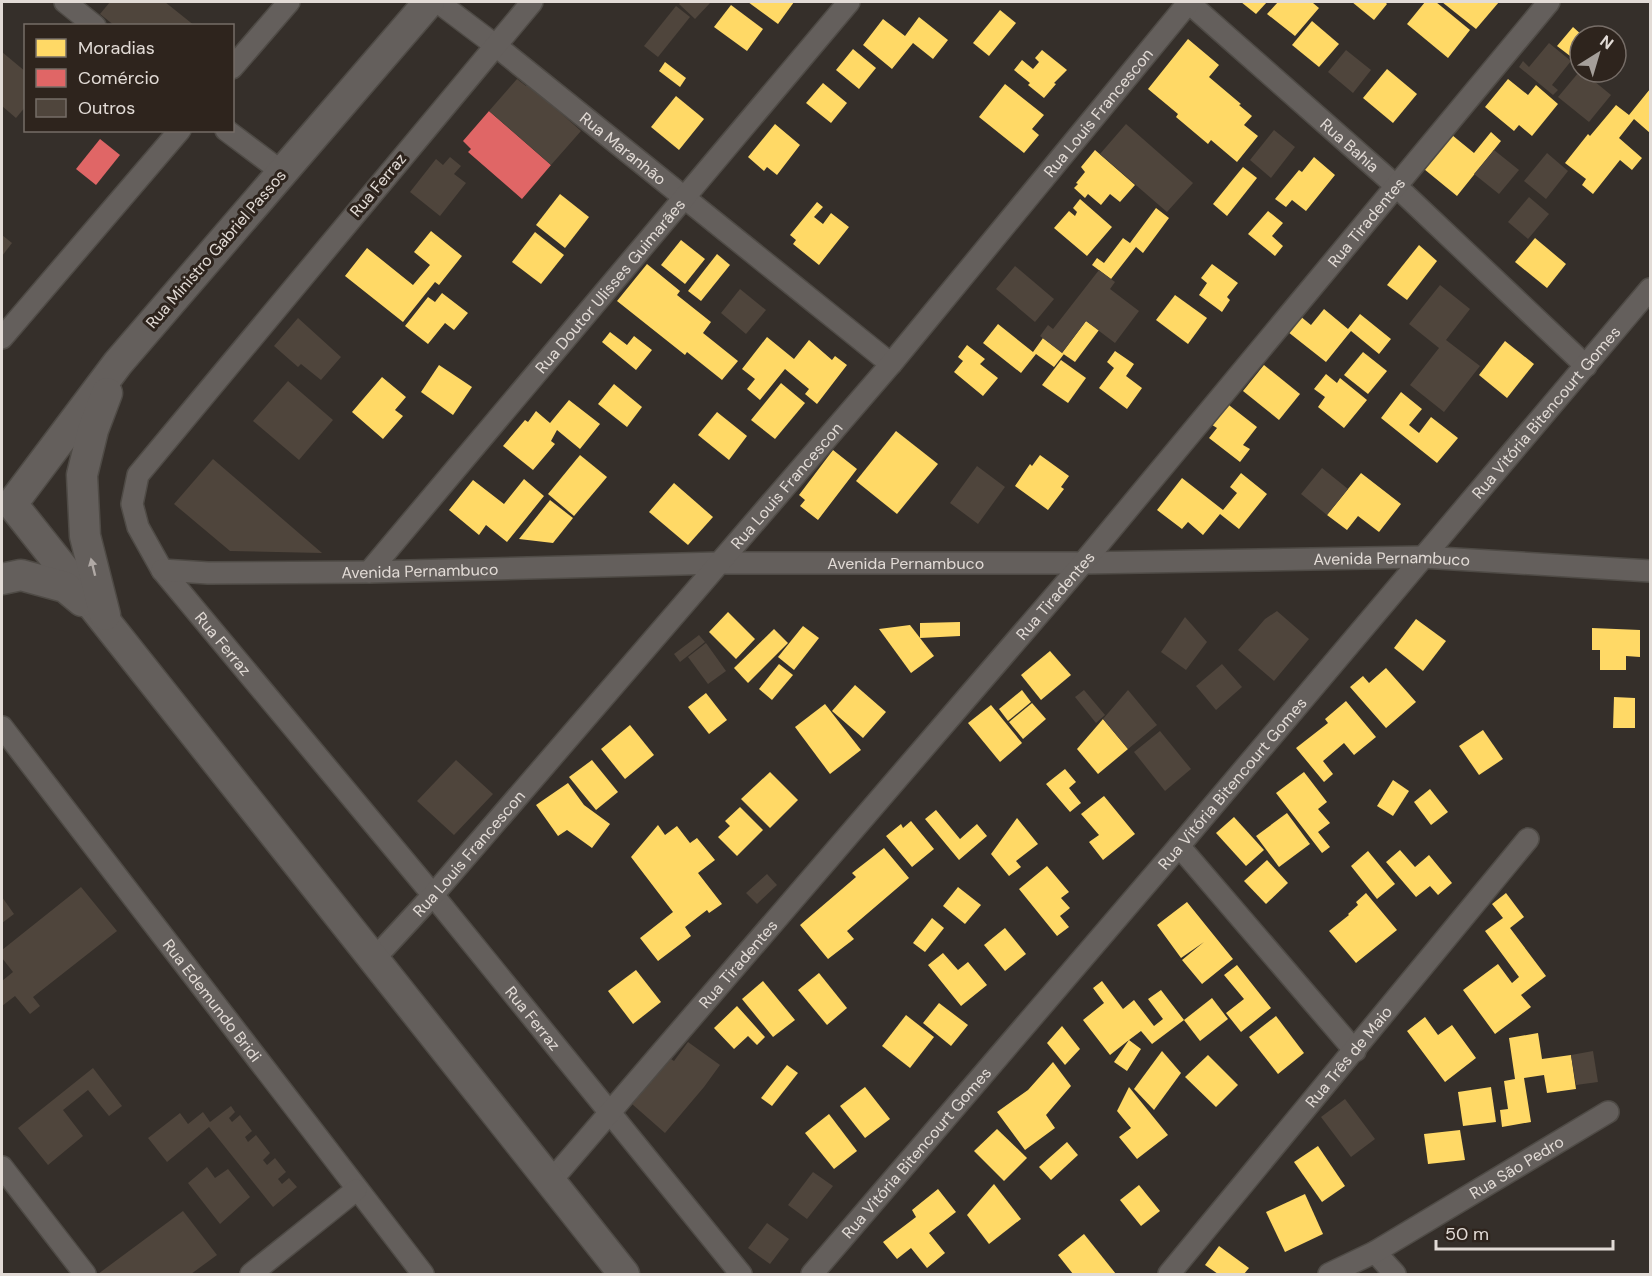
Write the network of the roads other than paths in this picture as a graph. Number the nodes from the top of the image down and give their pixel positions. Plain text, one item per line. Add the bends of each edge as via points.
1 (65, 2) edge
2 (289, 2) edge
3 (429, 2) edge
4 (438, 2) edge
5 (532, 2) edge
6 (849, 2) edge
7 (1189, 2) edge
8 (1549, 2) edge
9 (92, 24) edge
10 (495, 45) junction
11 (234, 66) edge
12 (178, 132) edge
13 (229, 132) edge
14 (282, 172) junction
15 (1395, 185) junction
16 (684, 199) junction
17 (1650, 289) edge
18 (2, 338) edge
19 (118, 363) junction
20 (891, 364) junction
21 (1586, 366) junction
22 (1422, 557) junction
23 (720, 563) junction
24 (1083, 563) junction
25 (162, 570) junction
26 (1650, 571) edge
27 (369, 572) junction
28 (2, 579) edge
29 (108, 623) junction
30 (2, 728) edge
31 (1528, 839) dead end
32 (1179, 846) junction
33 (433, 895) junction
34 (374, 959) junction
35 (1354, 1051) junction
36 (1608, 1112) dead end
37 (610, 1114) junction
38 (2, 1167) edge
39 (550, 1182) junction
40 (356, 1190) junction
41 (1375, 1252) junction
42 (85, 1275) edge
43 (251, 1275) edge
44 (423, 1275) edge
45 (624, 1275) edge
46 (741, 1275) edge
47 (812, 1275) edge
48 (1169, 1275) edge
49 (1329, 1275) edge
50 (1395, 1275) edge

1 - 9 street
2 - 11 street
3 - 14 main road, Rua Ministro Gabriel Passos
4 - 10 street, Rua Maranhão
5 - 10 street, Rua Ferraz
6 - 16 street, Rua Doutor Ulisses Guimarães
7 - 15 street, Rua Bahia
7 - 20 street, Rua Louis Francescon
8 - 15 street, Rua Tiradentes
10 - 16 street, Rua Maranhão
10 - 25 street, Rua Ferraz via 138,475 132,504 138,527
12 - 18 street
13 - 14 street
14 - 19 main road, Rua Ministro Gabriel Passos
15 - 21 street, Rua Bahia
15 - 24 street, Rua Tiradentes
16 - 20 street, Rua Maranhão
16 - 27 street, Rua Doutor Ulisses Guimarães
17 - 21 street, Rua Vitória Bitencourt Gomes
29 -> 19 main road via 85,536 82,475 93,430
19 - 29 main road, Rua Ministro Gabriel Passos via 12,504
20 - 23 street, Rua Louis Francescon
21 - 22 street, Rua Vitória Bitencourt Gomes
22 - 24 street, Avenida Pernambuco
22 - 26 street, Avenida Pernambuco
22 - 32 street, Rua Vitória Bitencourt Gomes
23 - 24 street, Avenida Pernambuco
23 - 27 street, Avenida Pernambuco
23 - 33 street, Rua Louis Francescon
24 - 37 street, Rua Tiradentes
25 - 27 street, Avenida Pernambuco
25 - 33 street, Rua Ferraz
28 - 29 main road via 21,575 65,587
29 - 34 main road
30 - 40 street, Rua Edemundo Bridi
31 - 35 street, Rua Três de Maio
32 - 35 street
32 - 47 street, Rua Vitória Bitencourt Gomes
33 - 34 street, Rua Louis Francescon
33 - 37 street, Rua Ferraz
34 - 39 main road
35 - 48 street, Rua Três de Maio
36 - 41 street, Rua São Pedro
37 - 39 street, Rua Tiradentes
37 - 46 street, Rua Ferraz
38 - 42 street
39 - 45 main road
40 - 43 street
40 - 44 street, Rua Edemundo Bridi
41 - 49 street, Rua São Pedro
41 - 50 street

